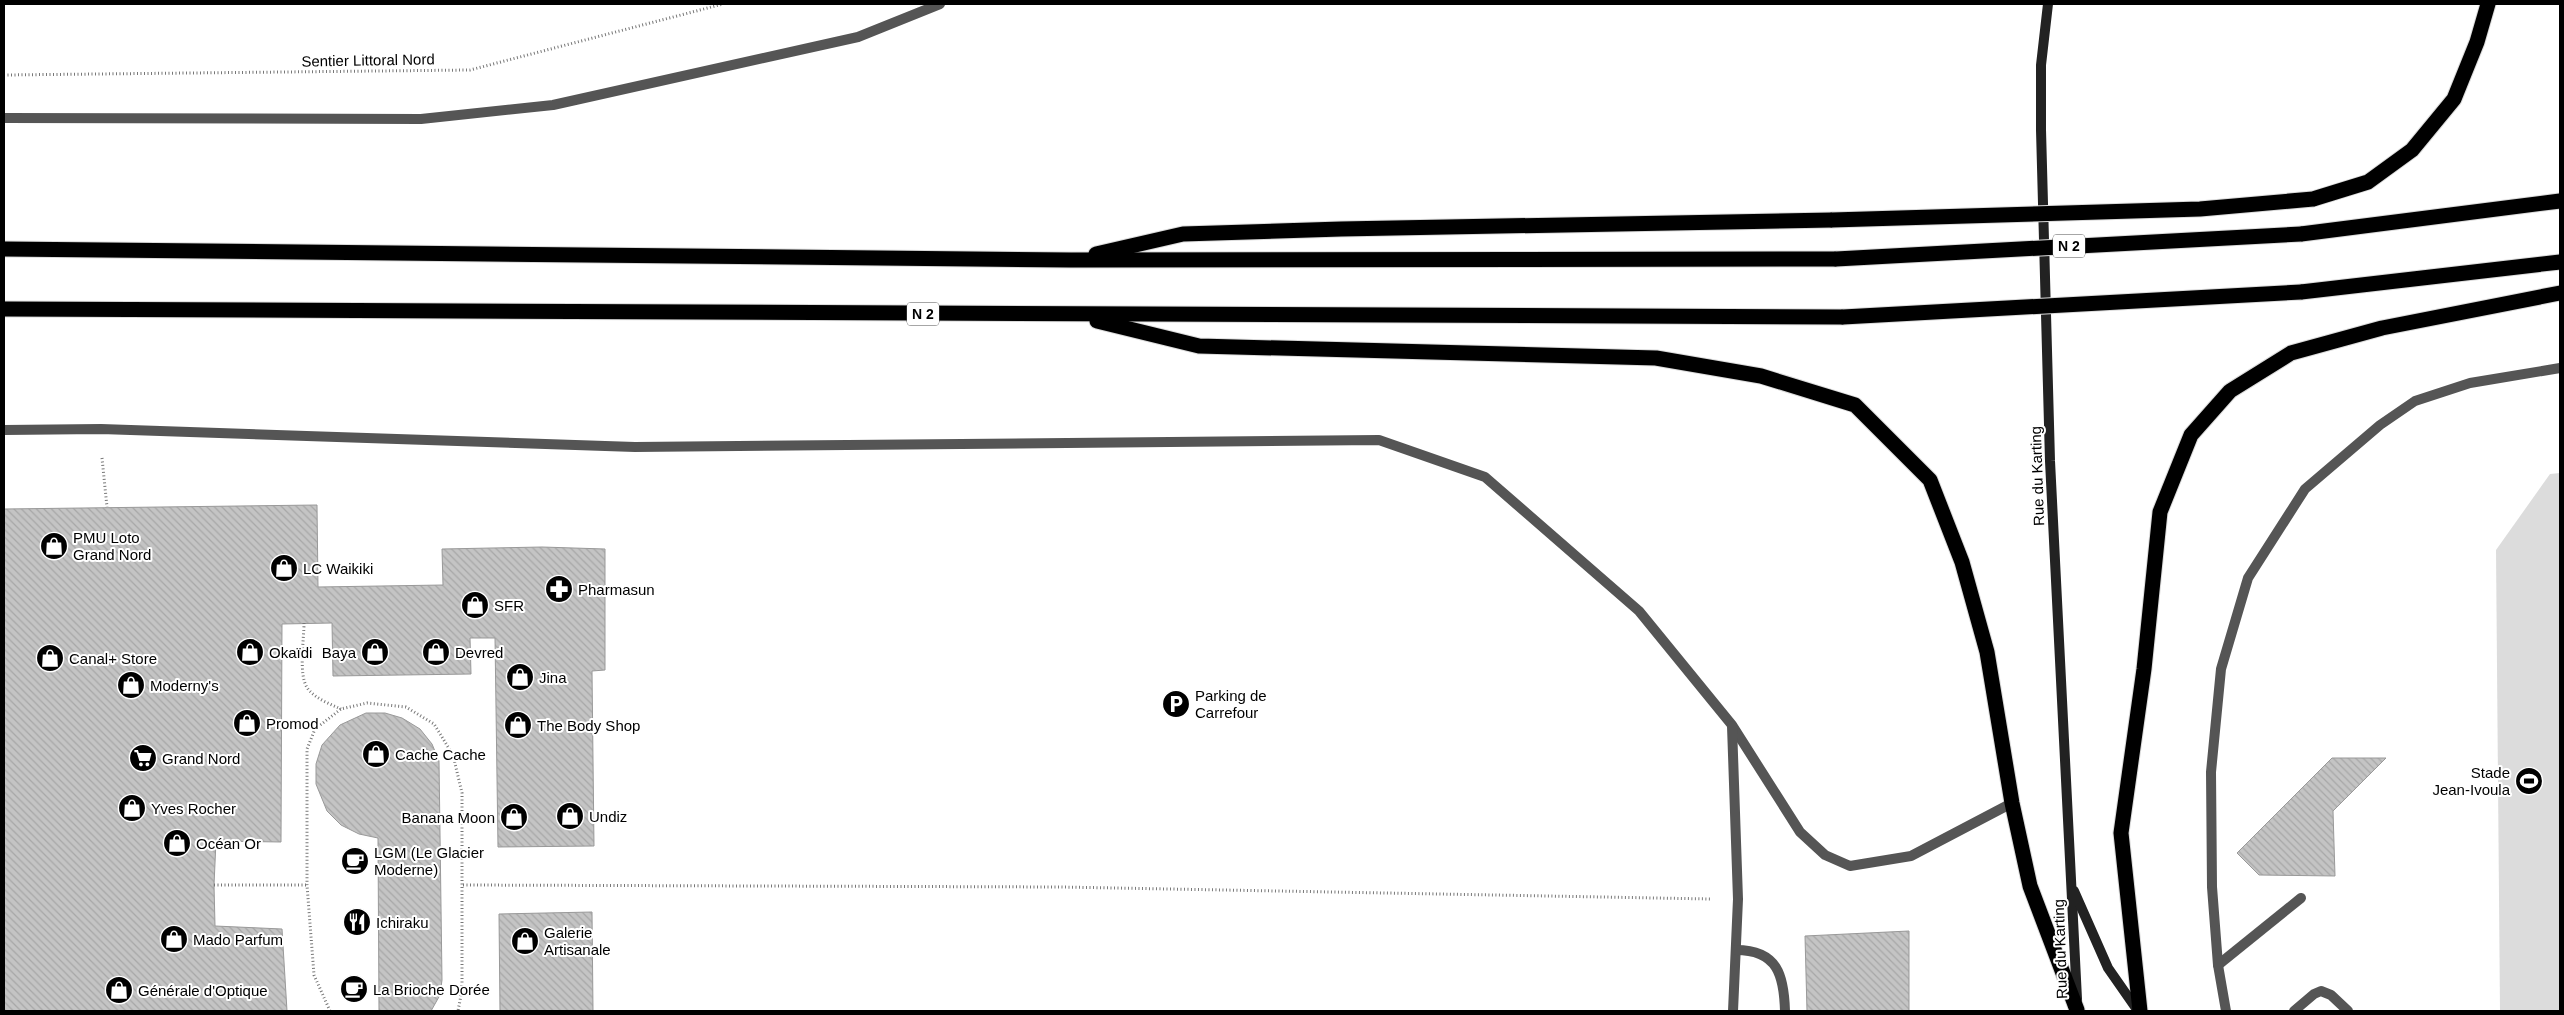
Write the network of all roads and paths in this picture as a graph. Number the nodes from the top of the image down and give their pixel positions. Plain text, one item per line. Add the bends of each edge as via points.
1 (723, 4) edge
2 (940, 4) edge
3 (2048, 4) edge
4 (2488, 4) edge
5 (4, 75) edge
6 (4, 118) edge
7 (2560, 201) edge
8 (4, 249) edge
9 (1071, 260) junction
10 (2560, 262) edge
11 (2560, 293) edge
12 (4, 309) edge
13 (1074, 315) junction
14 (2560, 368) edge
15 (4, 430) edge
16 (102, 457) dead end
17 (107, 508) dead end
18 (304, 624) dead end
19 (341, 709) junction
20 (1732, 726) junction
21 (2012, 803) junction
22 (214, 885) dead end
23 (463, 885) junction
24 (307, 886) junction
25 (2072, 886) junction
26 (2301, 898) dead end
27 (1738, 899) junction
28 (1736, 950) junction
29 (2218, 965) junction
30 (330, 1011) edge
31 (458, 1011) edge
32 (1733, 1011) edge
33 (1785, 1011) edge
34 (2077, 1011) edge
35 (2139, 1011) edge
36 (2226, 1011) edge
37 (2294, 1011) edge
38 (2348, 1011) edge

1 - 5 path, Sentier Littoral Nord via 470,70
2 - 6 street via 858,37 553,105 421,118
3 - 25 main road, Rue du Karting via 2041,65 2050,461
4 - 9 highway, bridge via 2454,99 2412,150 2368,182 2313,199 2200,209 1183,234
7 - 9 highway, N 2, bridge via 2301,234 1836,258
8 - 9 highway, N 2
10 - 13 highway, N 2, bridge via 2301,292 1843,317
11 - 35 highway via 2382,328 2291,353 2230,391 2191,435 2160,512 2144,669 2121,833
12 - 13 highway, N 2
13 - 21 highway via 1199,346 1656,358 1761,376 1854,405 1930,480 1962,562 1986,652
14 - 29 street via 2470,383 2415,401 2387,420 2305,489 2248,578 2221,669 2211,772 2212,887
15 - 20 street via 111,429 635,446 1379,440 1485,477 1639,610
16 - 17 path
18 - 19 path via 303,674 307,687 316,696
19 - 23 path via 367,703 406,707 434,724 454,755 462,793
19 - 24 path via 315,729 307,748
20 - 21 street via 1800,832 1825,855 1850,866 1911,856
20 - 27 street
21 - 34 highway via 2030,886
22 - 24 path
23 - 27 path via 1061,887
23 - 31 path via 462,990
24 - 30 path via 314,975
25 - 34 main road, Rue du Karting
25 - 35 main road, Rue du Karting via 2108,968
26 - 29 street
27 - 28 street
28 - 32 street
28 - 33 street via 1754,950 1772,962 1784,987
29 - 36 street
37 - 38 street via 2321,991

